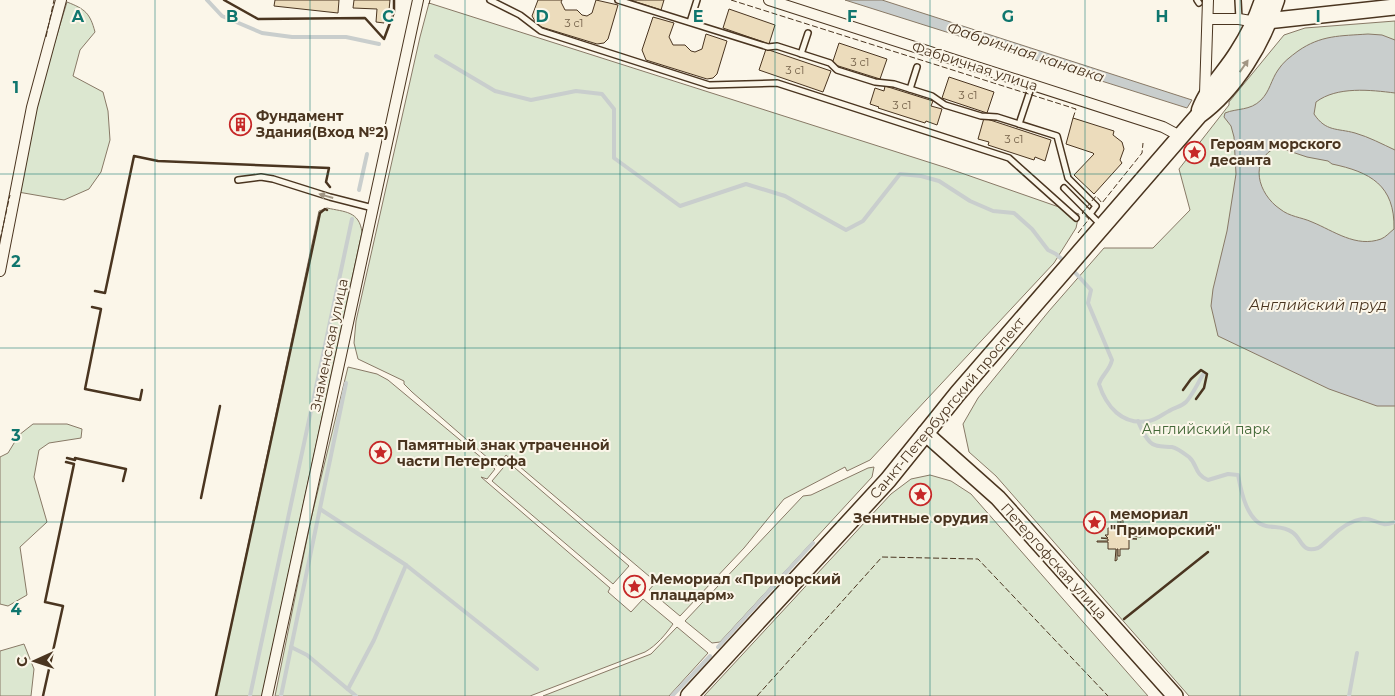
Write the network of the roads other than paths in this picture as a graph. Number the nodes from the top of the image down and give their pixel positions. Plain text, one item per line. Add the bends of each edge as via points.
1 (61, 0) edge
2 (418, 0) edge
3 (490, 0) edge
4 (618, 0) edge
5 (697, 0) edge
6 (769, 0) edge
7 (1238, 0) edge
8 (1263, 0) edge
9 (1276, 0) edge
10 (1201, 1) edge
11 (1395, 7) edge
12 (1395, 14) edge
13 (1208, 19) junction
14 (1239, 19) junction
15 (690, 22) junction
16 (1264, 22) junction
17 (808, 33) dead end
18 (801, 54) junction
19 (917, 67) dead end
20 (1032, 84) junction
21 (910, 89) junction
22 (1205, 98) junction
23 (1199, 115) junction
24 (1020, 124) junction
25 (1180, 136) junction
26 (238, 180) dead end
27 (1064, 188) dead end
28 (373, 208) junction
29 (1090, 214) junction
30 (1076, 218) dead end
31 (1102, 226) junction
32 (0, 271) edge
33 (925, 433) junction
34 (267, 696) edge
35 (689, 696) edge
36 (1175, 696) edge

1 - 32 street via 32,107
2 - 28 street, Знаменская улица
3 - 30 lane via 520,15 540,31 709,85 777,83 1010,158
4 - 15 lane
5 - 15 lane
6 - 20 street, Фабричная улица
7 - 14 lane
8 - 16 main road, Санкт-Петербургский проспект
9 - 16 main road, Санкт-Петербургский проспект
10 - 13 street
11 - 16 main road
12 - 16 main road via 1283,24
13 - 14 street
13 - 22 street
14 - 16 street
15 - 18 lane
16 - 22 main road, Санкт-Петербургский проспект
23 -> 16 main road, Санкт-Петербургский проспект via 1214,104 1258,46
17 - 18 lane
18 - 21 lane via 830,63 837,70
19 - 21 lane
20 - 24 lane
20 - 25 street, Фабричная улица via 1163,126
21 - 24 lane via 932,96 945,105
22 - 23 main road, Санкт-Петербургский проспект
23 - 25 main road, Санкт-Петербургский проспект
24 - 29 lane via 1057,136 1068,178 1096,206
25 - 31 main road, Санкт-Петербургский проспект
28 -> 26 lane via 261,176
27 - 29 lane
28 - 34 street, Знаменская улица
29 - 31 lane
31 - 33 main road, Санкт-Петербургский проспект
33 - 35 main road, Санкт-Петербургский проспект via 888,480
33 - 36 main road, Петергофская улица via 998,498

